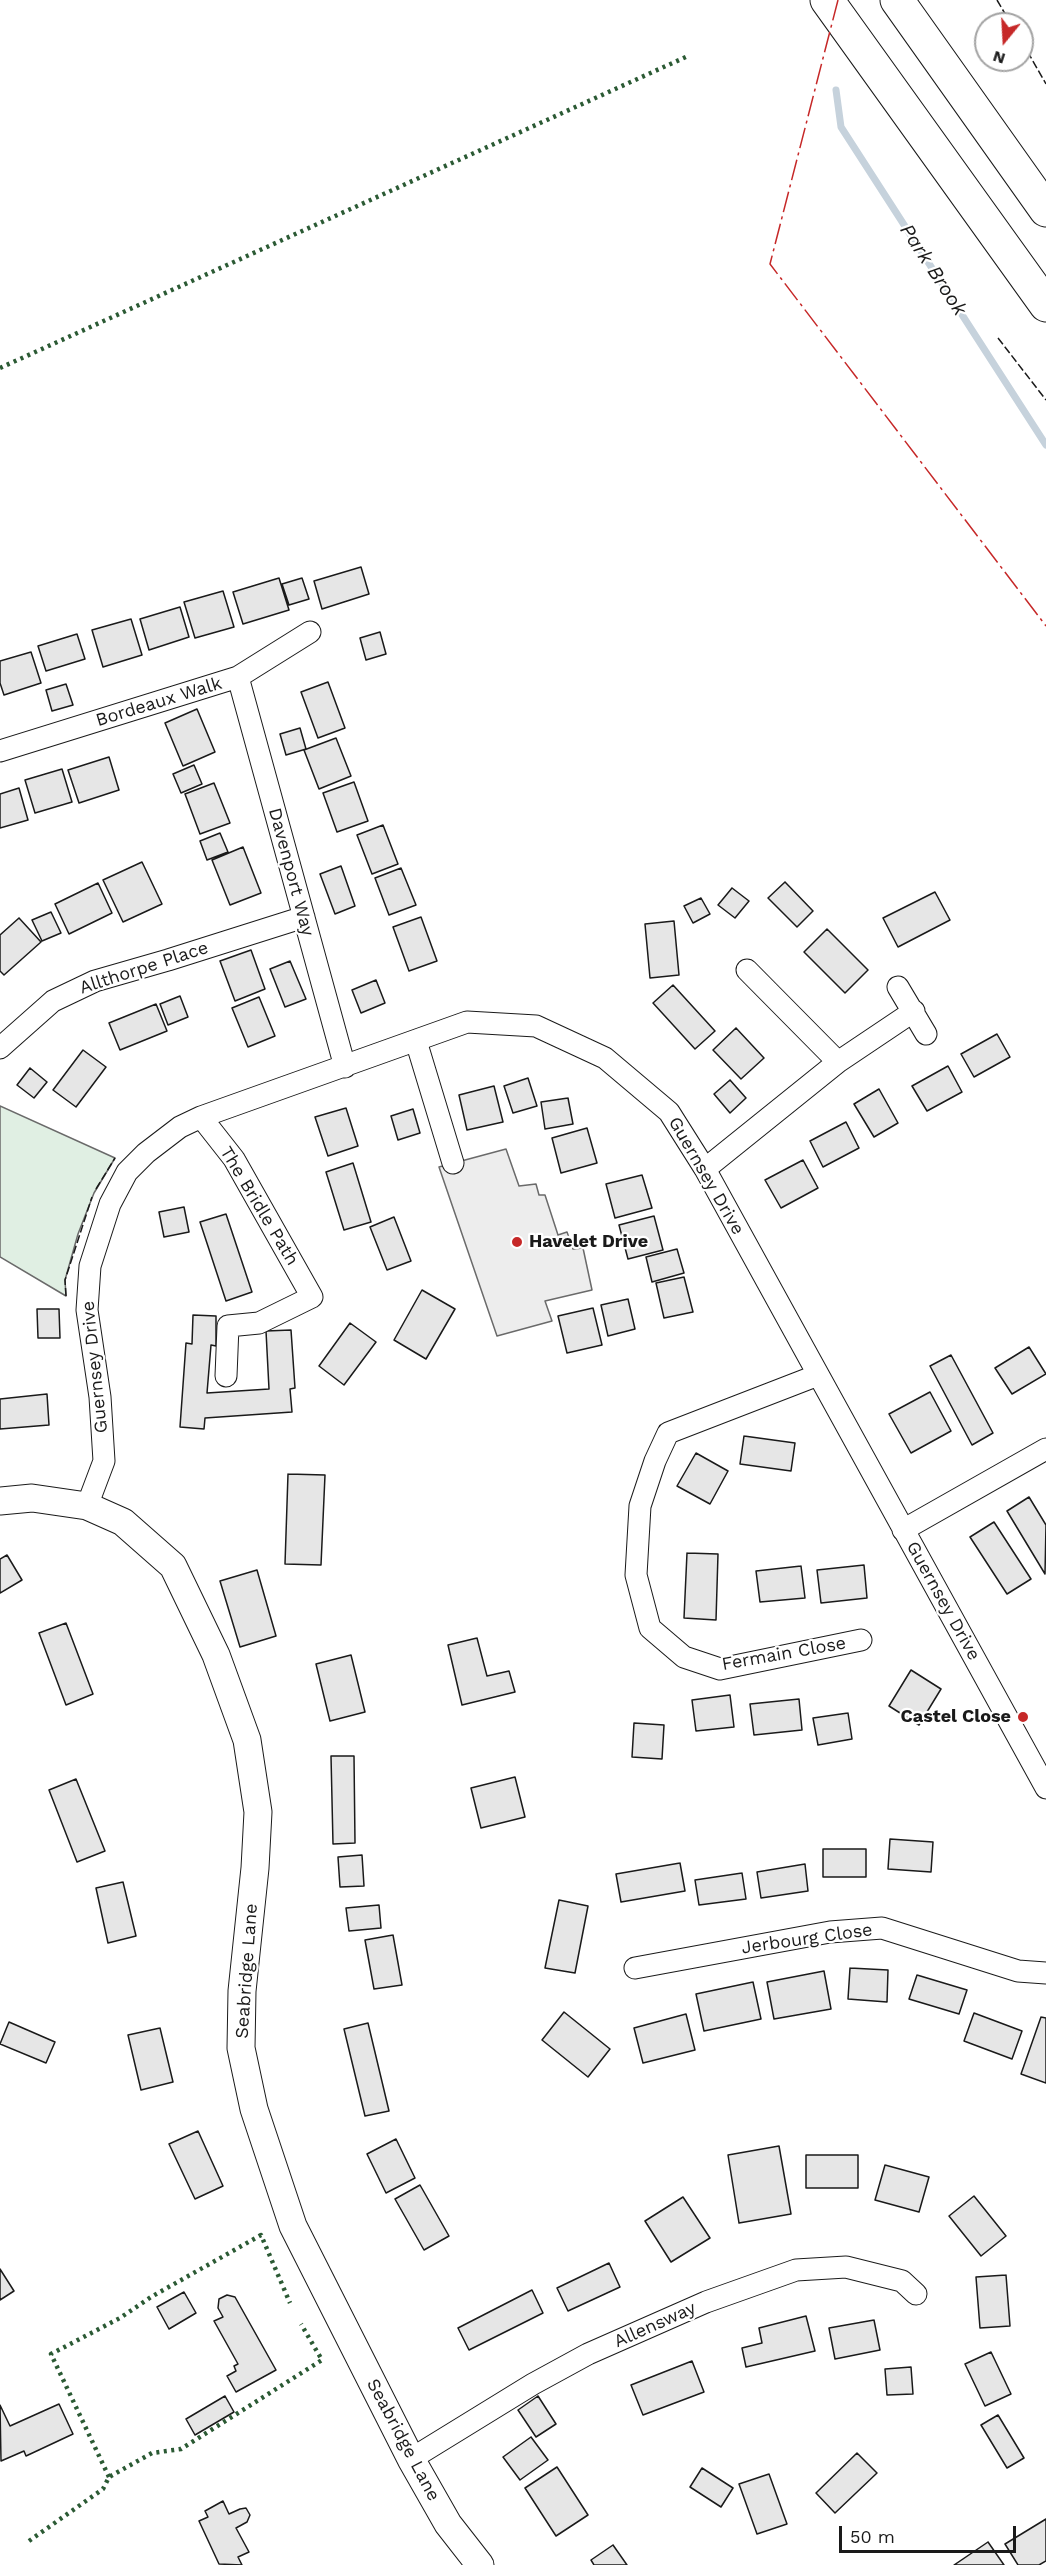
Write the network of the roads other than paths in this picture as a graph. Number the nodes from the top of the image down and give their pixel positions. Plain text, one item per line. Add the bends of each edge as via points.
1 (827, 0) edge
2 (897, 0) edge
3 (1046, 210) edge
4 (1046, 305) edge
5 (310, 632) dead end
6 (237, 677) junction
7 (0, 751) edge
8 (303, 917) junction
9 (747, 970) dead end
10 (898, 987) dead end
11 (914, 1011) junction
12 (926, 1034) dead end
13 (416, 1041) junction
14 (0, 1048) edge
15 (838, 1062) junction
16 (345, 1067) junction
17 (201, 1117) junction
18 (453, 1163) dead end
19 (705, 1169) junction
20 (818, 1375) junction
21 (226, 1376) dead end
22 (1046, 1449) edge
23 (0, 1501) edge
24 (87, 1506) junction
25 (903, 1530) junction
26 (861, 1640) dead end
27 (1046, 1788) edge
28 (635, 1968) dead end
29 (1046, 1973) edge
30 (916, 2294) dead end
31 (411, 2459) junction
32 (480, 2565) edge

1 - 4 highway
2 - 3 highway
5 - 6 street, Bordeaux Walk
6 - 7 street, Bordeaux Walk
6 - 8 street, Davenport Way
8 - 14 street, Allthorpe Place via 95,981 53,1001
8 - 16 street, Davenport Way
9 - 15 street
10 - 11 street
11 - 12 street
11 - 15 street
13 - 16 street, Guernsey Drive
13 - 18 street
13 - 19 street, Guernsey Drive via 467,1022 536,1026 615,1066 669,1112
15 - 19 street
16 - 17 street, Guernsey Drive
17 - 21 street, The Bridle Path via 234,1159 312,1298 260,1323 228,1326
17 - 24 street, Guernsey Drive via 180,1127 127,1172 110,1203 90,1266 87,1310 100,1397 104,1461
19 - 20 street, Guernsey Drive
20 - 25 street, Guernsey Drive
20 - 26 street, Fermain Close via 668,1433 640,1506 636,1575 651,1628 684,1657 720,1669
22 - 25 street
23 - 24 street, Seabridge Lane via 32,1498
24 - 31 street, Seabridge Lane via 123,1522 173,1566 216,1655 247,1740 258,1812 242,1991 241,2048 254,2109 293,2226
25 - 27 street, Guernsey Drive
28 - 29 street, Jerbourg Close via 830,1932 882,1928 1018,1971
30 - 31 street, Allensway via 902,2281 846,2267 796,2270 706,2302 588,2354
31 - 32 street, Seabridge Lane via 448,2524

